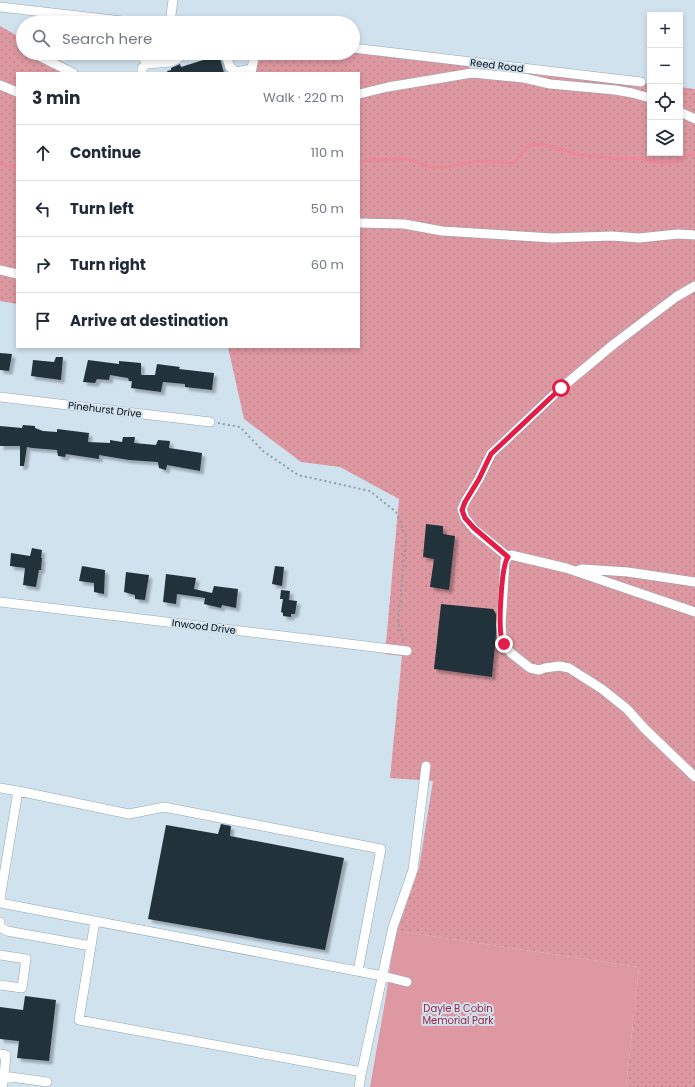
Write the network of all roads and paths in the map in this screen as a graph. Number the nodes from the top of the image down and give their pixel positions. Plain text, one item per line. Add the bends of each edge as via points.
1 (173, 0) edge
2 (0, 7) edge
3 (39, 11) junction
4 (38, 16) edge
5 (79, 16) edge
6 (171, 16) edge
7 (360, 49) edge
8 (48, 60) edge
9 (144, 60) edge
10 (174, 60) edge
11 (228, 60) edge
12 (253, 60) edge
13 (147, 64) junction
14 (251, 71) edge
15 (71, 72) edge
16 (142, 72) edge
17 (236, 72) edge
18 (236, 72) edge
19 (641, 82) dead end
20 (0, 85) edge
21 (16, 92) edge
22 (360, 94) edge
23 (647, 97) edge
24 (683, 113) edge
25 (695, 119) edge
26 (360, 223) edge
27 (695, 235) edge
28 (0, 270) edge
29 (16, 274) edge
30 (695, 286) edge
31 (0, 397) edge
32 (210, 422) joint
33 (508, 557) junction
34 (576, 572) junction
35 (695, 582) edge
36 (0, 602) edge
37 (695, 612) edge
38 (407, 651) joint
39 (426, 766) dead end
40 (695, 777) edge
41 (0, 788) edge
42 (18, 791) junction
43 (0, 899) edge
44 (0, 903) edge
45 (95, 921) junction
46 (0, 922) edge
47 (91, 946) junction
48 (0, 955) edge
49 (358, 971) junction
50 (383, 976) junction
51 (407, 982) dead end
52 (0, 985) edge
53 (0, 1054) edge
54 (362, 1072) junction
55 (2, 1079) edge
56 (47, 1082) dead end
57 (359, 1087) edge

1 - 6 street
2 - 3 street
3 - 4 street
3 - 5 street
7 - 19 street, Reed Road
8 - 15 street
9 - 13 street
10 - 13 street
11 - 17 street via 230,67
12 - 14 street
13 - 16 street via 142,68
14 - 18 street
20 - 21 street
22 - 23 street via 394,85 472,73 615,90
24 - 25 street
26 - 27 street via 404,224 442,231 553,238
28 - 29 street
30 - 33 street via 676,297 561,388 491,454 462,510 474,528
31 - 32 street, Pinehurst Drive
32 - 38 path via 240,427 263,451 298,475 370,491 396,512 406,537 398,623
33 - 34 street via 511,555
33 - 40 street via 503,573 501,625 504,644 511,653 530,668 539,670 559,666 576,671 627,709
34 - 35 street via 582,569 628,572
34 - 37 street
36 - 38 street, Inwood Drive
39 - 50 street via 413,870 393,927
41 - 42 street
42 - 43 street
42 - 49 street via 129,814 164,807 381,849
44 - 45 street
45 - 47 street
45 - 49 street
46 - 47 street via 0,927 7,931
47 - 54 street via 79,1020
48 - 52 street via 26,959 22,988
49 - 50 street
50 - 51 street
50 - 54 street
53 - 55 street via 6,1055
54 - 57 street
55 - 56 street

